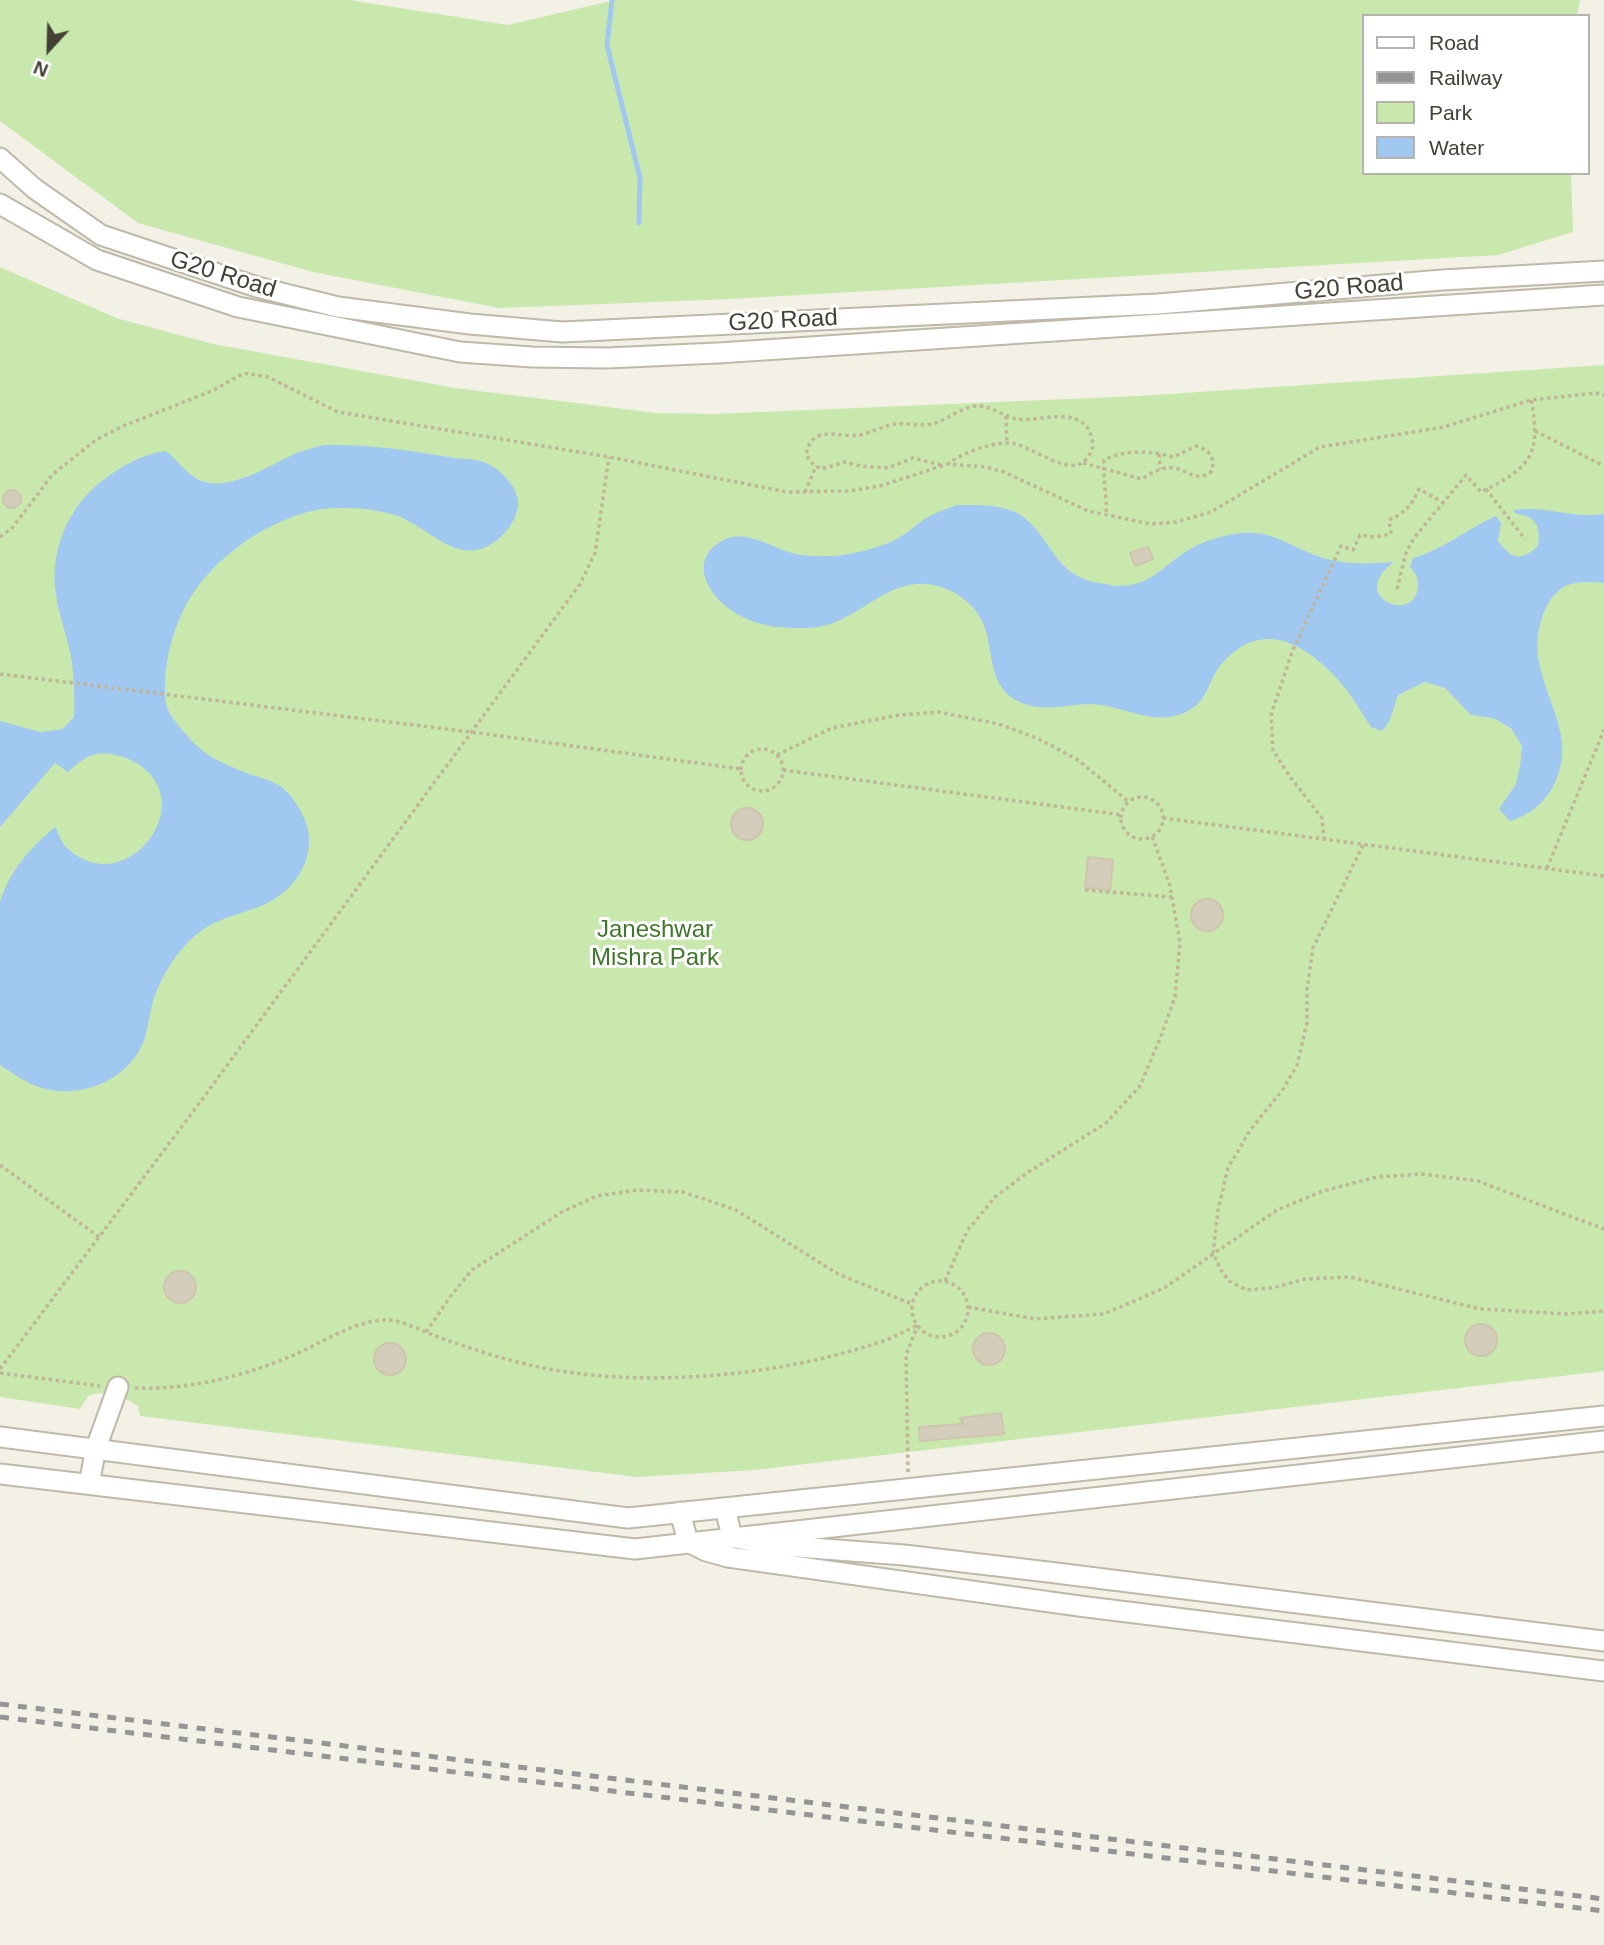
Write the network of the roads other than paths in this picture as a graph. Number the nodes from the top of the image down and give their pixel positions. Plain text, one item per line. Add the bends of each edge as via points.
1 (0, 158) edge
2 (0, 204) edge
3 (1604, 271) edge
4 (1604, 295) edge
5 (612, 330) junction
6 (607, 358) junction
7 (118, 1387) road end
8 (1604, 1416) edge
9 (0, 1437) edge
10 (1604, 1440) edge
11 (96, 1448) junction
12 (0, 1474) edge
13 (89, 1484) junction
14 (725, 1508) junction
15 (680, 1512) junction
16 (732, 1537) junction
17 (688, 1542) junction
18 (1604, 1641) edge
19 (1604, 1671) edge

1 - 5 street, G20 Road via 101,235 257,287 338,307 470,324 562,332
2 - 6 street, G20 Road via 97,260 238,307 460,352
3 - 5 street, G20 Road via 1158,304
4 - 6 street, G20 Road
5 - 6 street
7 - 11 street
8 - 14 street
9 - 11 street
10 - 16 street
11 - 13 street
11 - 15 street via 628,1518
12 - 13 street
13 - 17 street via 635,1549
14 - 15 street
14 - 16 street
15 - 17 street
16 - 17 street
16 - 18 street
17 - 19 street via 727,1557 824,1572

